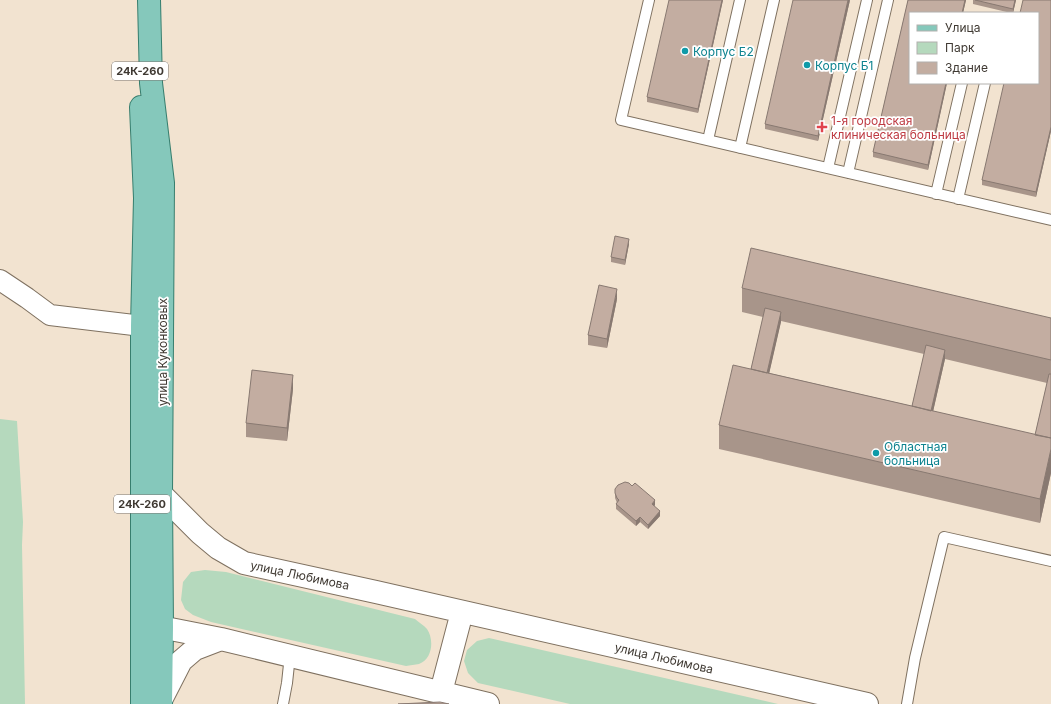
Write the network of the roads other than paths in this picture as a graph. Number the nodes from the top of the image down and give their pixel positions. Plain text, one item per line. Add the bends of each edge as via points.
1 (139, 0) edge
2 (149, 0) edge
3 (649, 0) edge
4 (740, 0) edge
5 (774, 0) edge
6 (867, 0) edge
7 (888, 0) edge
8 (962, 84) edge
9 (985, 84) edge
10 (708, 140) junction
11 (740, 148) junction
12 (828, 168) junction
13 (848, 173) junction
14 (936, 194) junction
15 (958, 199) junction
16 (1051, 220) edge
17 (0, 280) edge
18 (142, 326) junction
19 (161, 494) junction
20 (1051, 561) edge
21 (462, 612) junction
22 (141, 624) junction
23 (162, 628) junction
24 (221, 638) junction
25 (290, 655) junction
26 (441, 692) junction
27 (154, 703) edge
28 (283, 704) edge
29 (488, 704) edge
30 (867, 704) edge
31 (907, 704) edge

1 - 18 main road, улица Куконковых / 24К-260 via 145,198
2 - 19 main road, улица Куконковых via 151,84 163,183
3 - 10 lane via 621,120
4 - 10 lane
5 - 11 lane
6 - 12 lane
7 - 13 lane
8 - 14 lane
9 - 15 lane
10 - 11 lane
11 - 12 lane
12 - 13 lane
13 - 14 lane
14 - 15 lane
15 - 16 lane
17 - 18 street via 50,315
18 - 22 main road, улица Куконковых / 24К-260
19 - 21 main road, улица Любимова via 200,534 218,548 244,562
19 - 23 main road, улица Куконковых
20 - 31 lane via 944,537 915,658
21 - 26 main road
21 - 30 main road, улица Любимова
22 - 23 main road
22 - 27 main road, улица Куконковых / 24К-260
23 - 24 main road
23 - 27 main road, улица Куконковых
24 - 25 main road
24 - 27 main road via 195,649 181,661
25 - 26 main road
25 - 28 lane
26 - 29 main road

